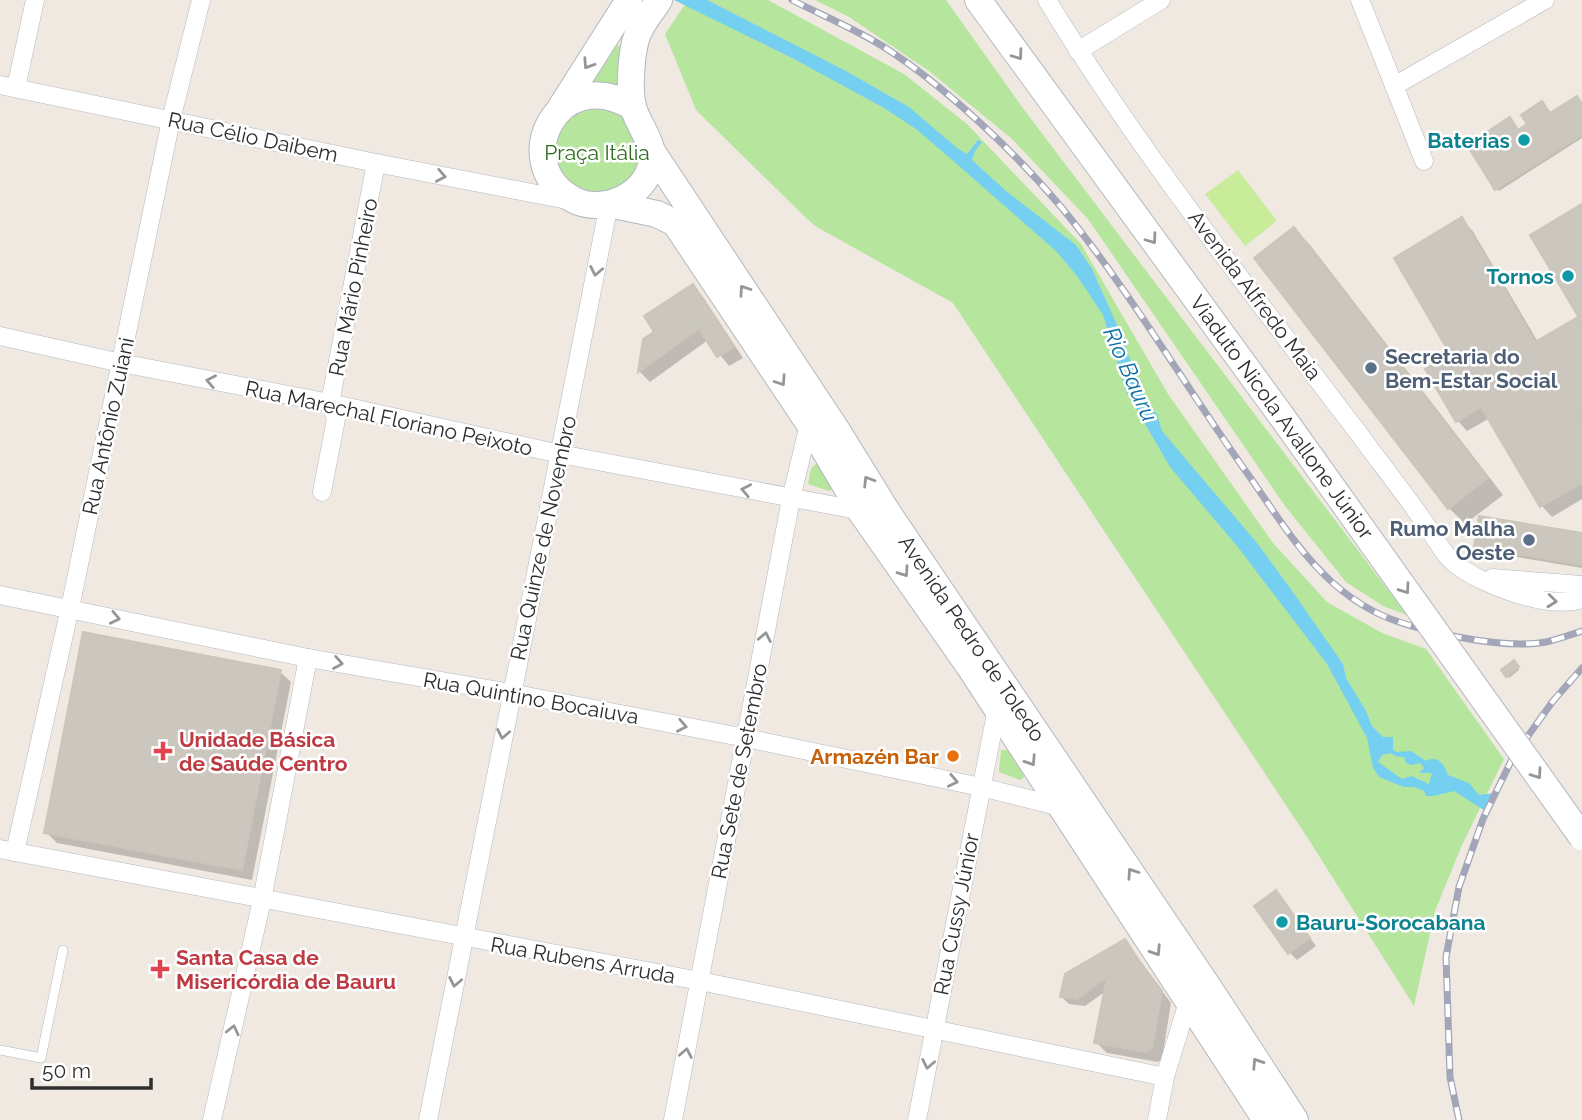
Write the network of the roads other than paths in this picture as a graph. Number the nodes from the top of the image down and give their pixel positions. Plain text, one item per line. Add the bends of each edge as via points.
1 (35, 0) edge
2 (201, 0) edge
3 (659, 0) edge
4 (978, 0) edge
5 (1047, 0) edge
6 (1161, 0) edge
7 (1360, 0) edge
8 (1545, 0) edge
9 (628, 18) edge
10 (1078, 51) junction
11 (1394, 86) junction
12 (8, 87) edge
13 (561, 107) junction
14 (632, 107) junction
15 (171, 120) junction
16 (653, 153) junction
17 (1424, 161) dead end
18 (376, 163) junction
19 (575, 201) junction
20 (609, 204) junction
21 (0, 336) edge
22 (121, 363) junction
23 (330, 403) junction
24 (815, 416) junction
25 (561, 454) junction
26 (322, 492) dead end
27 (791, 499) junction
28 (861, 512) junction
29 (888, 513) junction
30 (1478, 576) junction
31 (1582, 585) edge
32 (0, 596) edge
33 (1582, 600) edge
34 (70, 608) junction
35 (309, 658) junction
36 (977, 660) junction
37 (511, 693) junction
38 (997, 708) junction
39 (746, 738) junction
40 (981, 787) junction
41 (1061, 807) junction
42 (1582, 837) edge
43 (8, 851) edge
44 (262, 900) junction
45 (464, 938) junction
46 (63, 950) dead end
47 (700, 981) junction
48 (1200, 996) junction
49 (934, 1029) junction
50 (0, 1050) edge
51 (1165, 1077) junction
52 (212, 1120) edge
53 (428, 1120) edge
54 (673, 1120) edge
55 (917, 1120) edge
56 (1157, 1120) edge
57 (1266, 1120) edge
58 (1294, 1120) edge

1 - 12 street
2 - 15 street, Rua Antônio Zuiani
3 - 9 main road
4 -> 42 main road, Viaduto Nicola Avallone Júnior, bridge
5 - 10 street, Avenida Alfredo Maia
6 - 10 street
7 - 11 street
8 - 11 street
9 -> 13 main road
9 - 14 main road
10 - 30 street, Avenida Alfredo Maia via 1201,225 1452,562
11 - 17 street
12 - 15 street, Rua Célio Daibem
13 - 14 main road via 590,95 605,95
13 - 19 main road via 543,139 543,158 548,176
14 - 16 main road
15 - 18 street, Rua Célio Daibem
15 - 22 street, Rua Antônio Zuiani
16 - 20 main road via 639,186 626,198
24 -> 16 main road, Avenida Pedro de Toledo
18 -> 19 street, Rua Célio Daibem
18 - 23 street, Rua Mário Pinheiro
19 - 20 main road
20 -> 24 main road, Avenida Pedro de Toledo via 657,214 675,223
20 -> 25 street, Rua Quinze de Novembro
21 - 22 street, Rua Marechal Floriano Peixoto
23 -> 22 street, Rua Marechal Floriano Peixoto
22 - 34 street, Rua Antônio Zuiani
23 - 25 street, Rua Marechal Floriano Peixoto
23 - 26 street, Rua Mário Pinheiro via 336,419
24 - 27 street, Rua Sete de Setembro
24 - 28 main road, Avenida Pedro de Toledo
29 -> 24 main road, Avenida Pedro de Toledo via 838,432
27 -> 25 street, Rua Marechal Floriano Peixoto
25 - 37 street, Rua Quinze de Novembro
27 - 28 street, Rua Marechal Floriano Peixoto
39 -> 27 street, Rua Sete de Setembro
28 - 29 street, Rua Marechal Floriano Peixoto
28 -> 36 main road, Avenida Pedro de Toledo
29 - 36 main road, Avenida Pedro de Toledo
30 - 31 street, Avenida Alfredo Maia
30 -> 33 street, Avenida Alfredo Maia via 1530,598
32 - 34 street, Rua Quintino Bocaiuva
34 -> 35 street, Rua Quintino Bocaiuva
34 - 43 street, Rua Antônio Zuiani
35 -> 37 street, Rua Quintino Bocaiuva
35 - 44 street
36 - 38 main road, Avenida Pedro de Toledo
48 -> 36 main road, Avenida Pedro de Toledo
37 -> 39 street, Rua Quintino Bocaiuva
37 -> 45 street, Rua Quinze de Novembro
38 - 40 street, Rua Cussy Júnior
38 -> 41 main road, Avenida Pedro de Toledo
39 -> 40 street, Rua Quintino Bocaiuva
39 - 47 street, Rua Sete de Setembro
40 - 41 street, Rua Quintino Bocaiuva
40 - 49 street, Rua Cussy Júnior
41 -> 48 main road, Avenida Pedro de Toledo
43 - 44 street, Rua Rubens Arruda
44 - 45 street, Rua Rubens Arruda
52 -> 44 street
45 - 47 street, Rua Rubens Arruda
45 -> 53 street, Rua Quinze de Novembro
46 - 50 lane via 41,1058
47 - 49 street, Rua Rubens Arruda
54 -> 47 street, Rua Sete de Setembro
48 - 51 street
48 - 57 main road, Avenida Pedro de Toledo
58 -> 48 main road, Avenida Pedro de Toledo
49 - 51 street, Rua Rubens Arruda
49 -> 55 street, Rua Cussy Júnior
51 - 56 street

